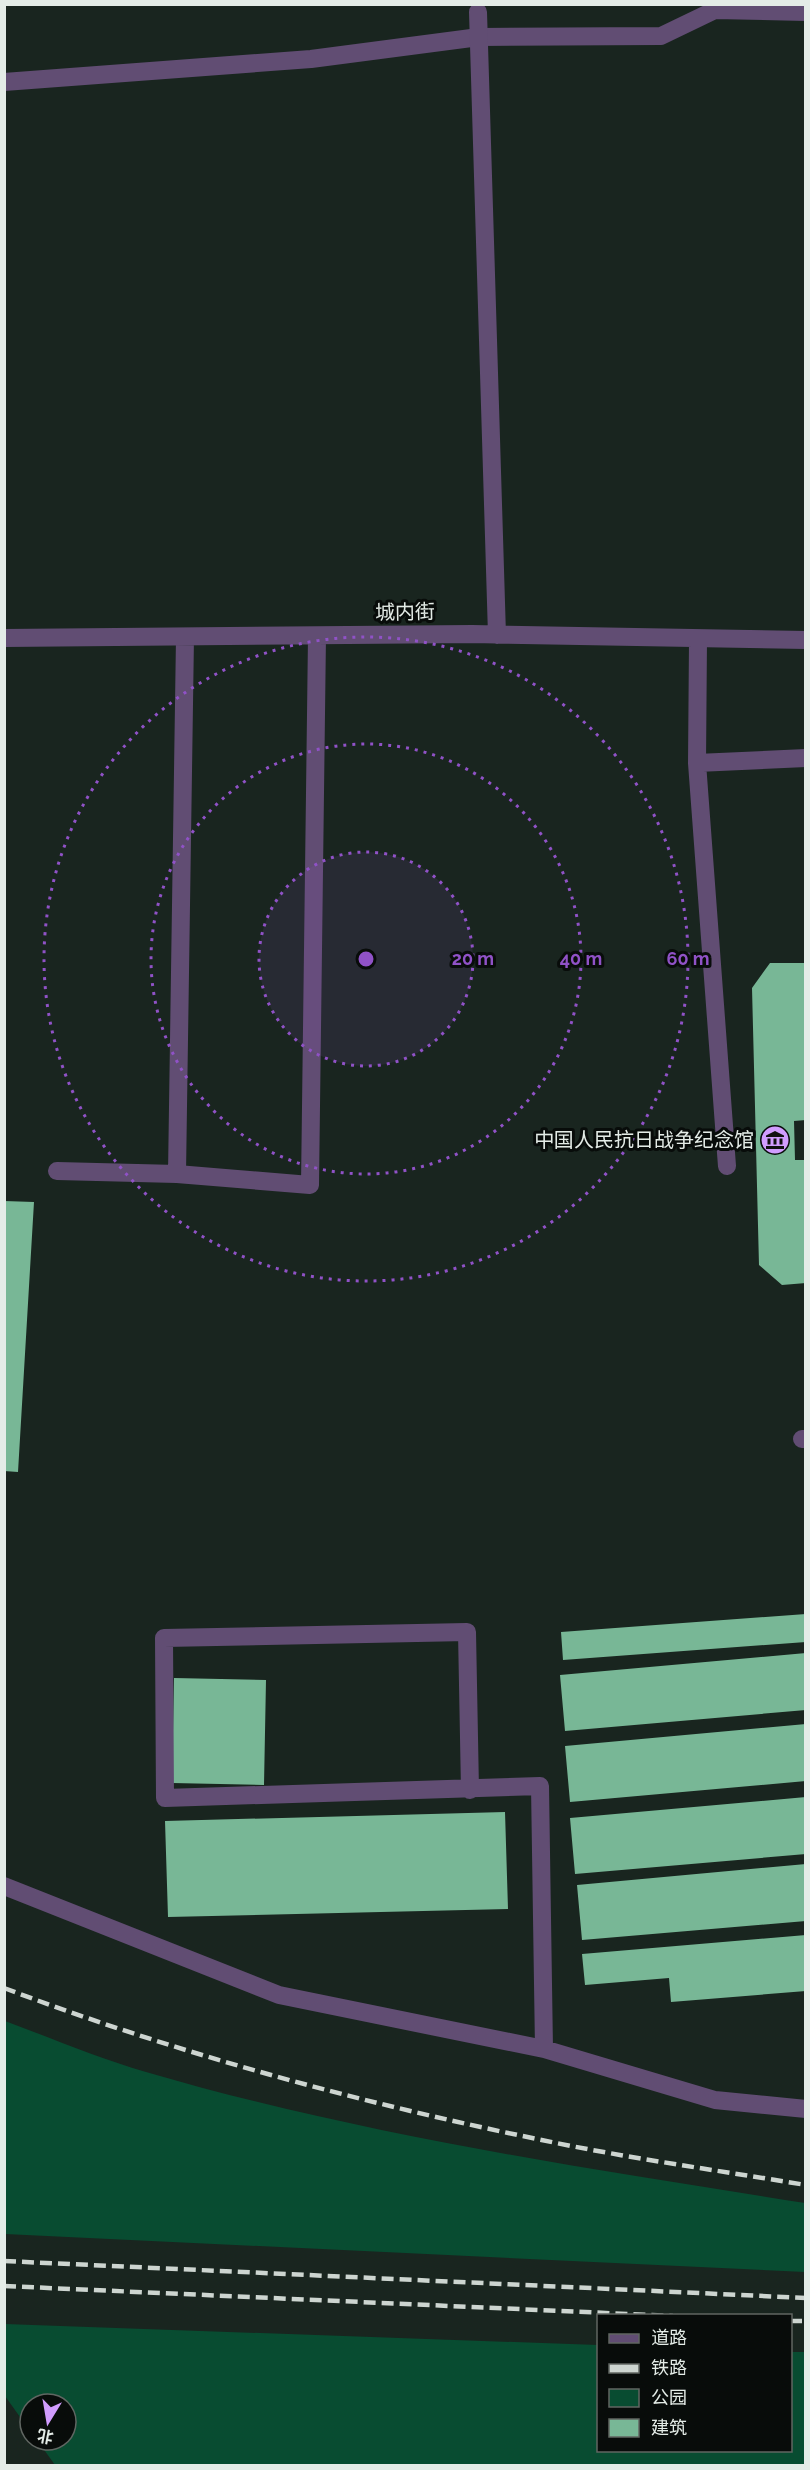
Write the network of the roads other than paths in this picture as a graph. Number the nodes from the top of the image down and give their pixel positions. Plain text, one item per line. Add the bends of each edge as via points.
1 (478, 12) dead end
2 (806, 12) edge
3 (479, 37) junction
4 (4, 81) edge
5 (498, 635) junction
6 (317, 636) junction
7 (185, 637) junction
8 (4, 638) edge
9 (698, 640) junction
10 (806, 640) edge
11 (806, 758) edge
12 (697, 764) junction
13 (727, 1166) dead end
14 (57, 1171) dead end
15 (177, 1174) junction
16 (470, 1790) junction
17 (4, 1886) edge
18 (544, 2049) junction
19 (806, 2109) edge

1 - 3 street
2 - 3 street via 715,10 661,36
3 - 4 street via 311,59
3 - 5 street
5 - 6 street, 城内街
5 - 9 street, 城内街
6 - 7 street, 城内街
6 - 15 street via 310,1185
7 - 8 street, 城内街
7 - 15 street
9 - 10 street, 城内街
9 - 12 street
11 - 12 street
12 - 13 street
14 - 15 street
16 - 16 street via 165,1798 164,1638 467,1632
16 - 18 street via 540,1786
17 - 18 street via 279,1995
18 - 19 street via 715,2100

